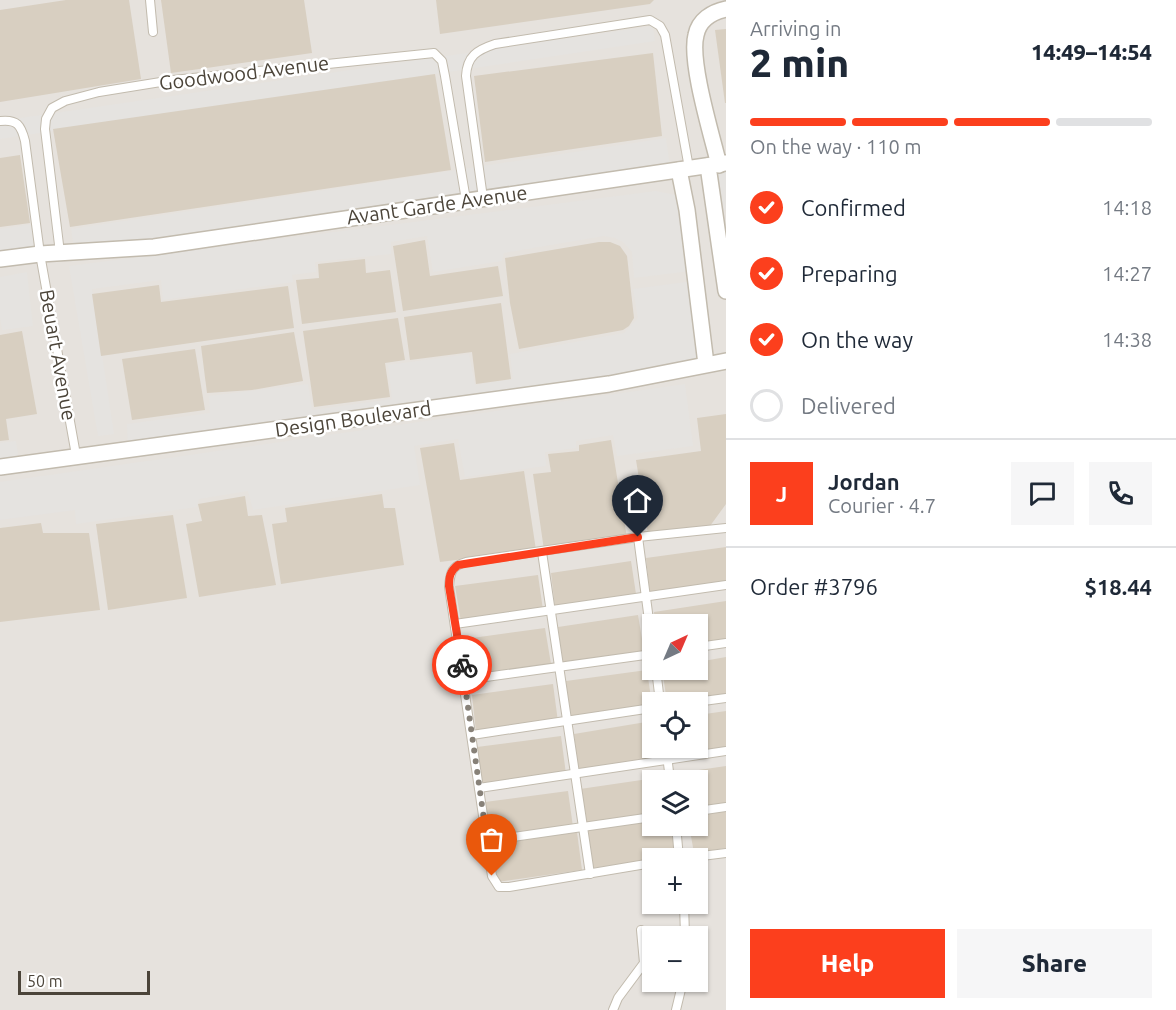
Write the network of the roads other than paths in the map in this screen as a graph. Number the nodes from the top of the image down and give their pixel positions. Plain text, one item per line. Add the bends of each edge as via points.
1 (150, 0) edge
2 (726, 9) edge
3 (153, 32) dead end
4 (0, 122) edge
5 (718, 165) edge
6 (684, 169) junction
7 (483, 198) junction
8 (466, 200) junction
9 (60, 253) junction
10 (40, 254) junction
11 (0, 259) edge
12 (726, 291) edge
13 (726, 361) edge
14 (706, 364) junction
15 (76, 455) junction
16 (0, 467) edge
17 (726, 528) edge
18 (638, 537) junction
19 (542, 552) junction
20 (726, 585) edge
21 (646, 597) junction
22 (551, 610) junction
23 (648, 614) edge
24 (455, 624) junction
25 (726, 643) edge
26 (708, 646) edge
27 (642, 655) edge
28 (559, 666) junction
29 (464, 680) junction
30 (726, 698) edge
31 (708, 700) edge
32 (642, 710) edge
33 (567, 721) junction
34 (472, 735) junction
35 (726, 751) edge
36 (668, 760) junction
37 (669, 770) edge
38 (575, 774) junction
39 (479, 788) junction
40 (726, 807) edge
41 (708, 810) edge
42 (642, 818) edge
43 (583, 827) junction
44 (486, 841) junction
45 (726, 853) edge
46 (708, 855) edge
47 (642, 865) edge
48 (590, 874) junction
49 (642, 966) edge
50 (680, 992) edge
51 (613, 1010) edge
52 (676, 1010) edge

1 - 3 lane
2 - 5 street via 707,16 696,36 696,63
4 - 10 lane, Beuart Avenue via 10,120 19,126 25,141
5 - 6 street, Avant Garde Avenue
5 - 12 street
6 - 7 street, Avant Garde Avenue
6 - 7 lane via 665,35 650,20 495,44 474,54 466,76
6 - 14 street
7 - 8 street, Avant Garde Avenue
8 - 9 street, Avant Garde Avenue via 154,247
8 - 9 lane, Goodwood Avenue via 446,76 442,61 434,53 173,80 65,101 48,114 45,129
9 - 10 street, Avant Garde Avenue
10 - 11 street, Avant Garde Avenue
10 - 15 lane, Beuart Avenue
13 - 14 street, Design Boulevard
14 - 15 street, Design Boulevard via 609,384
15 - 16 street, Design Boulevard
17 - 18 lane
18 - 19 lane
18 - 21 lane
19 - 22 lane
19 - 24 lane via 466,562 453,569 449,586
20 - 21 lane
21 - 22 lane
21 - 23 lane
22 - 24 lane
22 - 28 lane
24 - 29 lane
25 - 26 lane
27 - 28 lane
28 - 29 lane
28 - 33 lane
29 - 34 lane
30 - 31 lane
32 - 33 lane
33 - 34 lane
33 - 38 lane
34 - 39 lane
35 - 36 lane
36 - 37 lane
36 - 38 lane
38 - 39 lane
38 - 43 lane
39 - 44 lane
40 - 41 lane
42 - 43 lane
43 - 44 lane
43 - 48 lane
44 - 48 lane via 492,876 499,887
45 - 46 lane
47 - 48 lane
49 - 51 lane
50 - 52 lane

